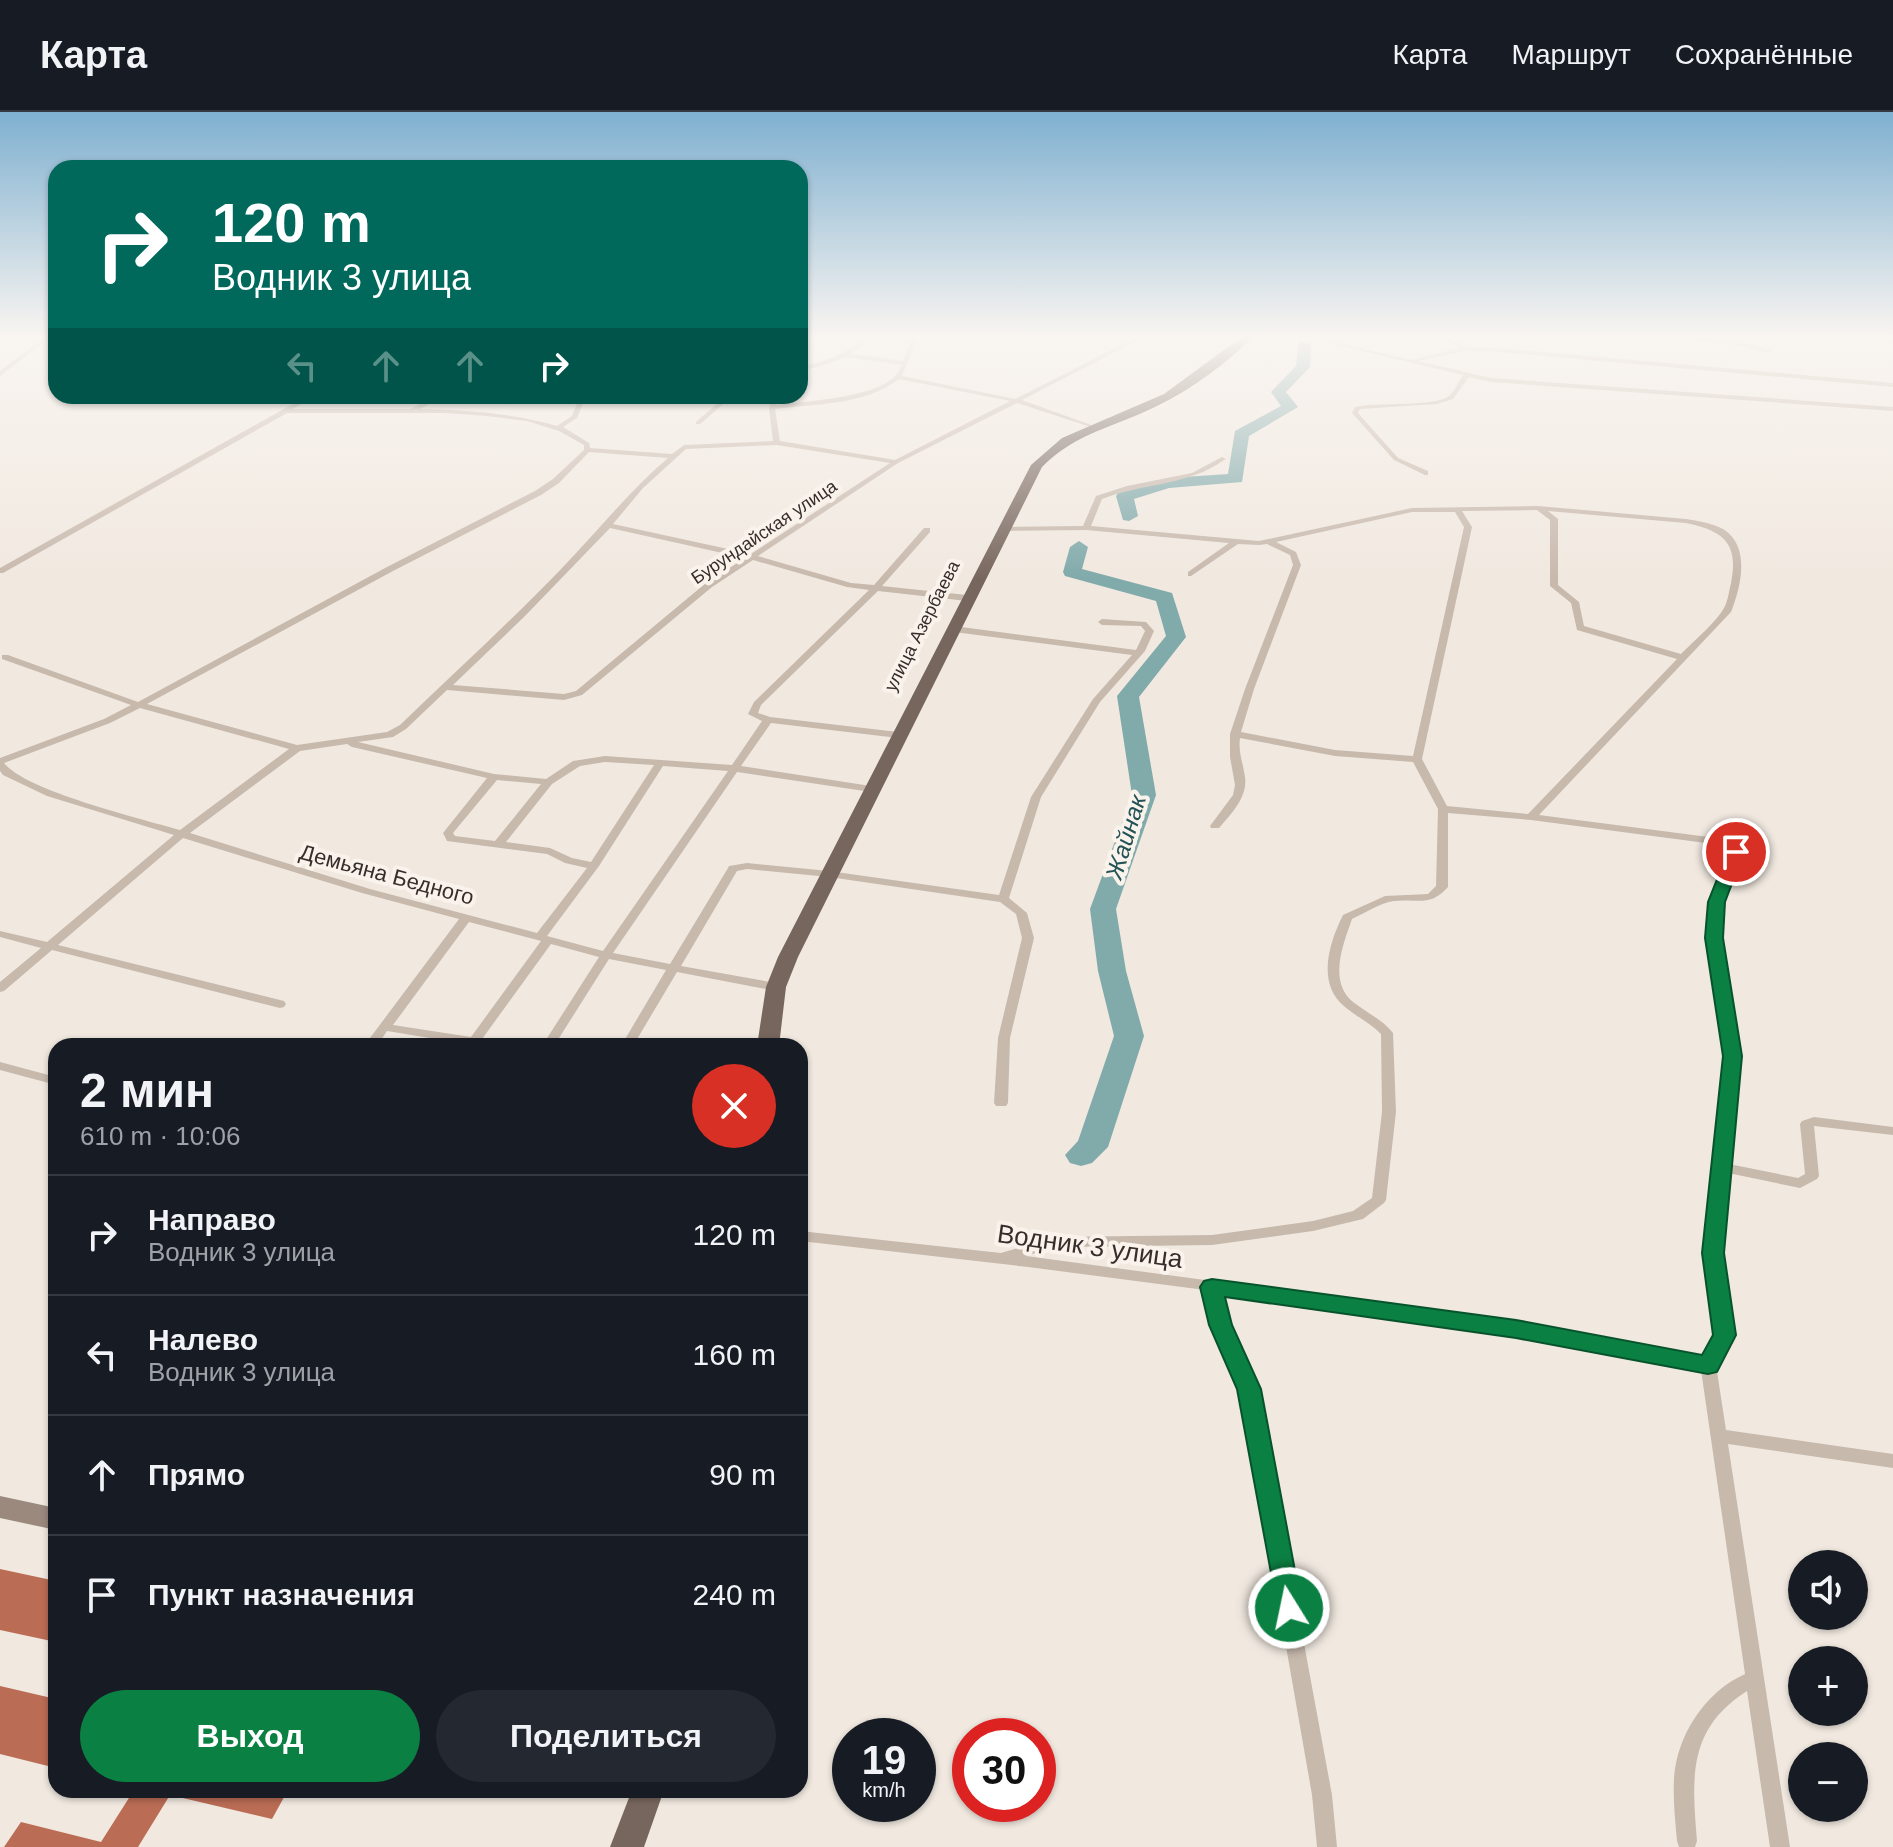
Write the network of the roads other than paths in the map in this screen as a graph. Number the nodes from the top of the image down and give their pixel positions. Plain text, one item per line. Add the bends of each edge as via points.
1 (274, 417) edge
2 (504, 417) edge
3 (575, 417) edge
4 (705, 417) edge
5 (773, 417) edge
6 (985, 417) edge
7 (1063, 417) edge
8 (1113, 417) edge
9 (1359, 417) edge
10 (698, 423) dead end
11 (560, 426) junction
12 (1089, 426) junction
13 (777, 443) junction
14 (587, 450) junction
15 (672, 456) junction
16 (1222, 459) dead end
17 (896, 462) junction
18 (1425, 473) dead end
19 (1538, 508) junction
20 (1457, 509) junction
21 (608, 525) junction
22 (1086, 528) junction
23 (1002, 529) junction
24 (927, 530) dead end
25 (1235, 542) junction
26 (1270, 542) junction
27 (753, 557) junction
28 (0, 571) edge
29 (1191, 574) dead end
30 (874, 589) junction
31 (967, 598) junction
32 (1102, 622) dead end
33 (954, 629) junction
34 (1137, 653) junction
35 (5, 657) dead end
36 (1681, 657) junction
37 (446, 687) junction
38 (139, 705) junction
39 (768, 720) junction
40 (1235, 734) junction
41 (898, 735) junction
42 (341, 741) junction
43 (297, 748) junction
44 (1417, 759) junction
45 (0, 762) edge
46 (661, 762) junction
47 (734, 768) junction
48 (494, 777) junction
49 (548, 782) junction
50 (871, 789) junction
51 (1443, 809) junction
52 (1531, 817) junction
53 (1215, 826) dead end
54 (182, 834) junction
55 (498, 845) junction
56 (594, 866) junction
57 (829, 874) junction
58 (1003, 899) junction
59 (467, 917) junction
60 (0, 934) edge
61 (545, 937) junction
62 (49, 946) junction
63 (606, 955) junction
64 (673, 968) junction
65 (776, 987) junction
66 (0, 988) edge
67 (280, 1004) dead end
68 (384, 1027) junction
69 (376, 1038) edge
70 (445, 1038) edge
71 (476, 1038) edge
72 (553, 1038) edge
73 (632, 1038) edge
74 (769, 1038) edge
75 (0, 1066) edge
76 (48, 1079) edge
77 (1001, 1103) dead end
78 (1893, 1131) edge
79 (1719, 1175) junction
80 (808, 1237) edge
81 (1002, 1258) junction
82 (1212, 1287) junction
83 (1708, 1365) junction
84 (1719, 1436) junction
85 (1893, 1461) edge
86 (0, 1507) edge
87 (48, 1517) edge
88 (1754, 1679) junction
89 (645, 1798) edge
90 (1687, 1841) dead end
91 (627, 1847) edge
92 (1327, 1847) edge
93 (1780, 1847) edge

1 - 28 street
2 - 11 street
3 - 11 street
4 - 10 street
5 - 13 street
6 - 17 street, Бурундайская улица
7 - 12 street
8 - 12 main road, улица Азербаева
9 - 18 street via 1396,459
11 - 14 street via 587,444
12 - 23 main road, улица Азербаева via 1046,454
13 - 15 street via 684,447
13 - 17 street
14 - 15 street
14 - 38 street via 538,493
15 - 21 street
16 - 22 street via 1212,468 1099,498
17 - 27 street, Бурундайская улица
19 - 20 street
19 - 36 street via 1554,519 1554,586 1580,607 1580,628
19 - 36 street via 1703,523 1722,532 1739,555 1740,567 1728,610
20 - 26 street via 1412,510
20 - 44 street via 1468,527
21 - 27 street
21 - 37 street
22 - 23 street
22 - 25 street
23 - 31 main road, улица Азербаева
24 - 30 street
25 - 26 street
25 - 29 street
26 - 40 street via 1293,554 1297,565
27 - 30 street
27 - 37 street, Бурундайская улица via 709,585 579,693 564,697
30 - 31 street
30 - 39 street via 757,704 753,714
31 - 33 main road, улица Азербаева
32 - 34 street via 1149,628
33 - 34 street
33 - 41 main road, улица Азербаева
34 - 58 street via 1096,701 1036,797
35 - 38 street
36 - 52 street
37 - 42 street via 390,735
38 - 43 street
38 - 45 street
39 - 41 street
39 - 47 street
40 - 44 street via 1335,753
40 - 53 street via 1242,786 1235,806
41 - 50 main road, улица Азербаева
42 - 43 street
42 - 48 street
43 - 54 street
44 - 51 street
45 - 54 street, Демьяна Бедного via 7,773 51,794
46 - 47 street
46 - 49 street via 591,760
46 - 56 street
47 - 50 street
47 - 63 street
48 - 49 street
48 - 55 street via 448,833 451,839
49 - 55 street
50 - 57 main road, улица Азербаева
51 - 52 street
51 - 81 street via 1442,887 1431,897 1389,898 1347,917 1332,978 1347,1003 1387,1033 1389,1112 1379,1200 1372,1208 1313,1226 1212,1240 1055,1242
52 - 79 street via 1724,842 1734,848 1716,902 1714,938 1733,1056
54 - 59 street, Демьяна Бедного
54 - 62 street
55 - 56 street via 550,851
56 - 61 street
57 - 58 street
57 - 64 street via 733,868
57 - 65 main road, улица Азербаева
58 - 77 street via 1021,913 1028,938 1004,1038
59 - 61 street, Демьяна Бедного
59 - 68 street
60 - 62 street
61 - 63 street, Демьяна Бедного
61 - 71 street
62 - 66 street
62 - 67 street
63 - 64 street, Демьяна Бедного
63 - 72 street
64 - 65 street, Демьяна Бедного
64 - 73 street
65 - 74 main road, улица Азербаева
68 - 69 street
68 - 70 street
75 - 76 street
78 - 79 street via 1814,1121 1807,1124 1812,1176 1800,1183
79 - 83 street via 1713,1253 1725,1335
80 - 81 street, Водник 3 улица
81 - 82 street, Водник 3 улица
82 - 83 street, Водник 3 улица via 1516,1329
82 - 92 street via 1221,1325 1249,1389
83 - 84 street
84 - 85 street
84 - 88 street
86 - 87 main road
88 - 90 street via 1729,1690 1691,1737 1683,1767
88 - 93 street
89 - 91 main road

